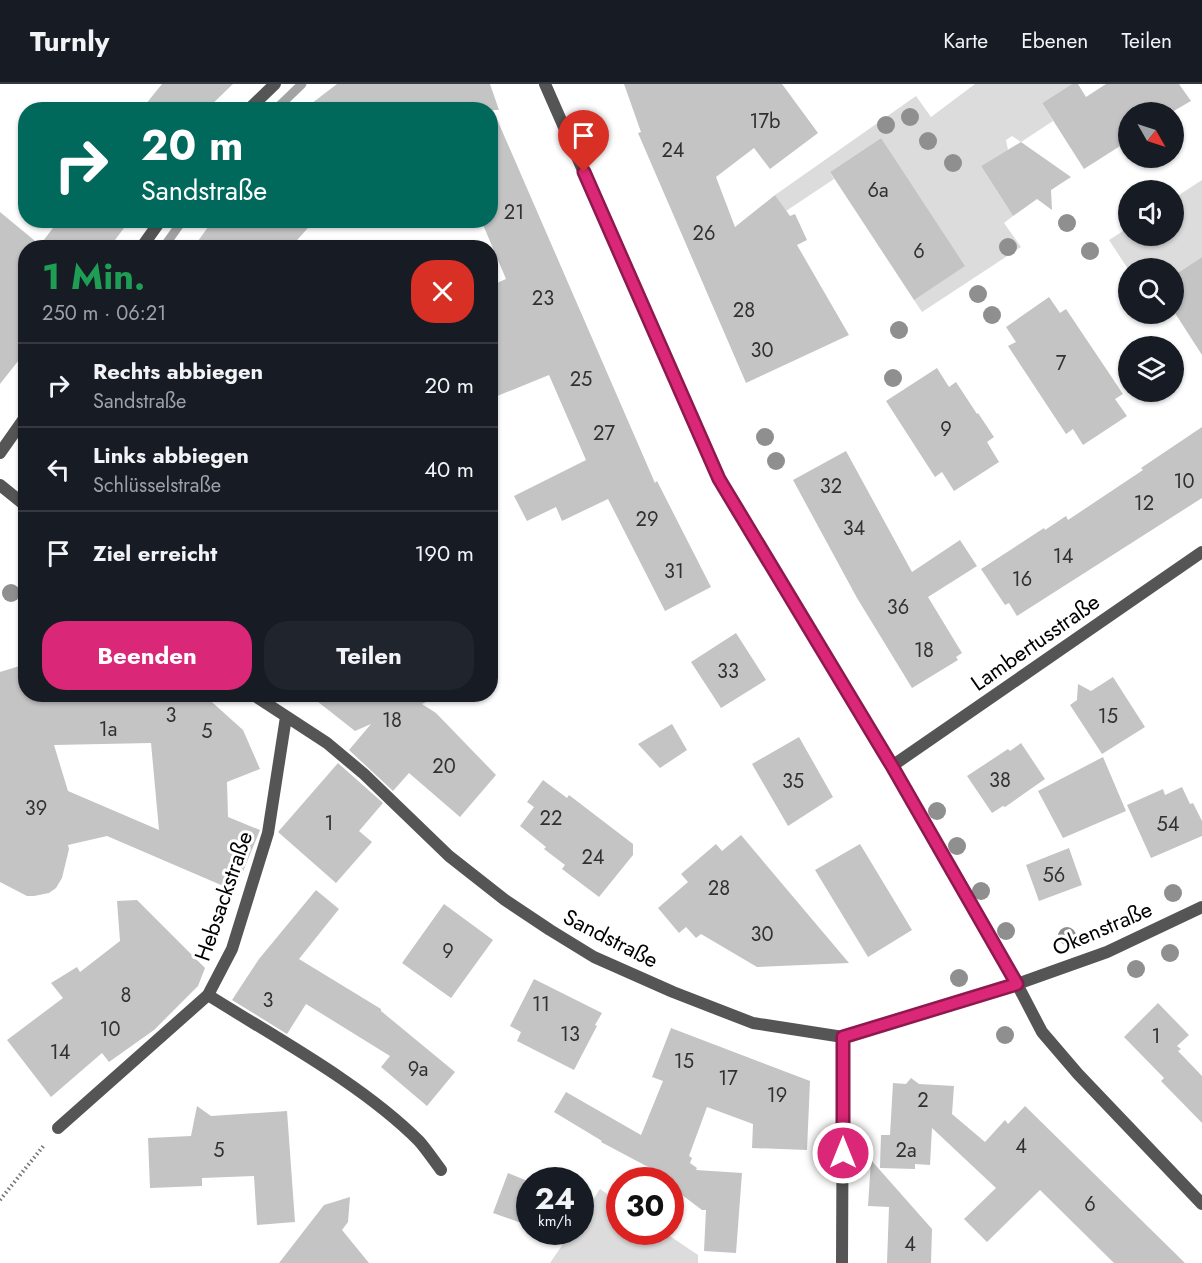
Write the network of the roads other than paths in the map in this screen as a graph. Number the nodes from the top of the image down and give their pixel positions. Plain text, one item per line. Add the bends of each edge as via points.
1 (275, 84) edge
2 (545, 84) edge
3 (256, 102) edge
4 (18, 427) edge
5 (0, 453) edge
6 (0, 485) edge
7 (18, 500) edge
8 (1202, 552) edge
9 (264, 702) edge
10 (286, 717) junction
11 (892, 766) junction
12 (1202, 907) edge
13 (1017, 984) junction
14 (208, 995) junction
15 (843, 1037) junction
16 (58, 1128) road end
17 (441, 1170) dead end
18 (1202, 1204) edge
19 (842, 1263) edge

1 - 3 street
2 - 11 street via 719,479
4 - 5 street
6 - 7 street
8 - 11 street, Lambertusstraße
9 - 10 street, Sandstraße
10 - 14 street, Hebsackstraße via 268,833 232,949
10 - 15 street, Sandstraße via 327,743 364,774 449,856 496,893 594,957 753,1023
11 - 13 street
12 - 13 street, Okenstraße via 1107,951
13 - 15 street, Sandstraße
13 - 18 street via 1041,1032
14 - 16 street, Hebsackstraße
14 - 17 street via 377,1104 420,1142
15 - 19 street

